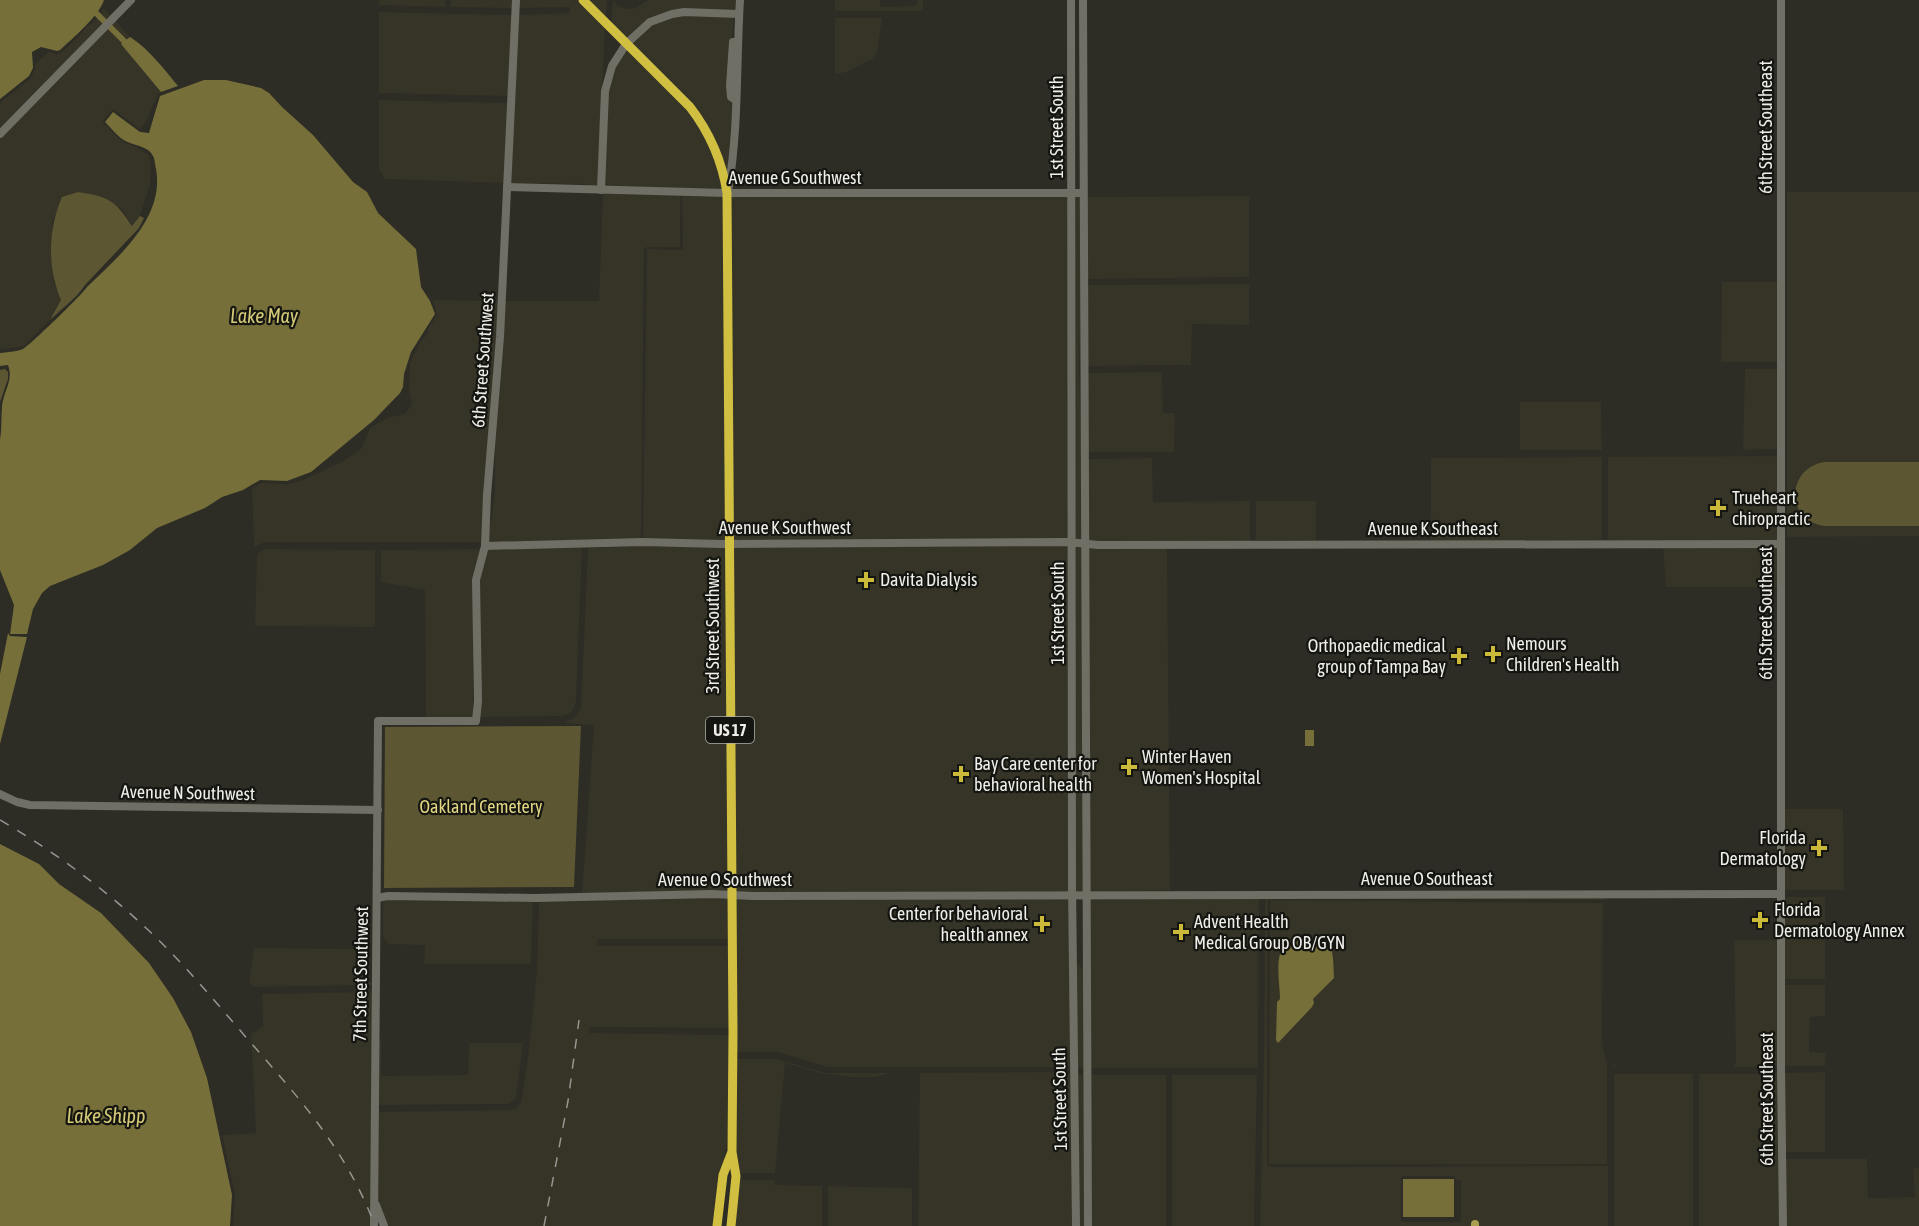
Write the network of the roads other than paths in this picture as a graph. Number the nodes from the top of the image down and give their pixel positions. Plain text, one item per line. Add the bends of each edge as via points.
1 (130, 0) edge
2 (516, 0) edge
3 (583, 0) edge
4 (740, 0) edge
5 (1071, 0) edge
6 (1083, 0) edge
7 (1781, 0) edge
8 (739, 14) junction
9 (626, 44) junction
10 (0, 134) edge
11 (507, 187) junction
12 (601, 190) junction
13 (727, 193) junction
14 (1072, 194) junction
15 (1083, 194) junction
16 (730, 543) junction
17 (1073, 543) junction
18 (1781, 544) junction
19 (1085, 545) junction
20 (485, 546) junction
21 (378, 721) joint
22 (0, 794) edge
23 (378, 810) junction
24 (1781, 894) junction
25 (732, 895) junction
26 (1073, 896) junction
27 (1086, 896) junction
28 (377, 898) junction
29 (1074, 936) junction
30 (1087, 968) junction
31 (732, 1152) junction
32 (375, 1201) junction
33 (374, 1226) edge
34 (384, 1226) edge
35 (717, 1226) edge
36 (731, 1226) edge
37 (1076, 1226) edge
38 (1088, 1226) edge
39 (1783, 1226) edge

1 - 10 street
2 - 11 street, 6th Street Southwest
3 - 9 highway, US 17
4 - 8 street, 3rd Street Southwest
5 - 14 street, 1st Street South
6 - 15 street, 1st Street South
7 - 18 street, 6th Street Southeast
8 - 9 street via 672,14 650,22
8 - 13 street, 3rd Street Southwest via 732,169
9 - 12 street via 612,66 605,91
9 - 13 highway, US 17 via 701,122 717,153
11 - 12 street, Avenue G Southwest
11 - 20 street, 6th Street Southwest
12 - 13 street, Avenue G Southwest
13 - 14 street, Avenue G Southwest
13 - 16 highway, 3rd Street Southwest / US 17
14 - 15 street, Avenue G Southwest
14 - 17 street, 1st Street South
15 - 19 street, 1st Street South
16 - 17 street, Avenue K Southwest
16 - 20 street, Avenue K Southwest
16 - 25 highway, 3rd Street Southwest / US 17
17 - 19 street, Avenue K Southwest
17 - 26 street, 1st Street South
18 - 19 street, Avenue K Southeast
18 - 24 street, 6th Street Southeast
19 - 27 street, 1st Street South
20 - 21 street, 6th Street Southwest via 476,580 476,721
21 - 23 street, 7th Street Southwest
22 - 23 street, Avenue N Southwest via 30,805
23 - 28 street, 7th Street Southwest
24 - 27 street, Avenue O Southeast
24 - 39 street, 6th Street Southeast
25 - 26 street, Avenue O Southwest
25 - 28 street, Avenue O Southwest
25 - 31 highway, 3rd Street Southwest / US 17
26 - 27 street, Avenue O Southeast
26 - 29 street, 1st Street South
27 - 30 street, 1st Street South
28 - 32 street, 7th Street Southwest
29 - 30 street via 1080,962
29 - 37 street, 1st Street South
30 - 38 street, 1st Street South
31 - 35 highway, 3rd Street Southwest / US 17 via 723,1175
31 - 36 highway, 3rd Street Southwest / US 17 via 736,1176
32 - 33 street, 7th Street Southwest
32 - 34 street

